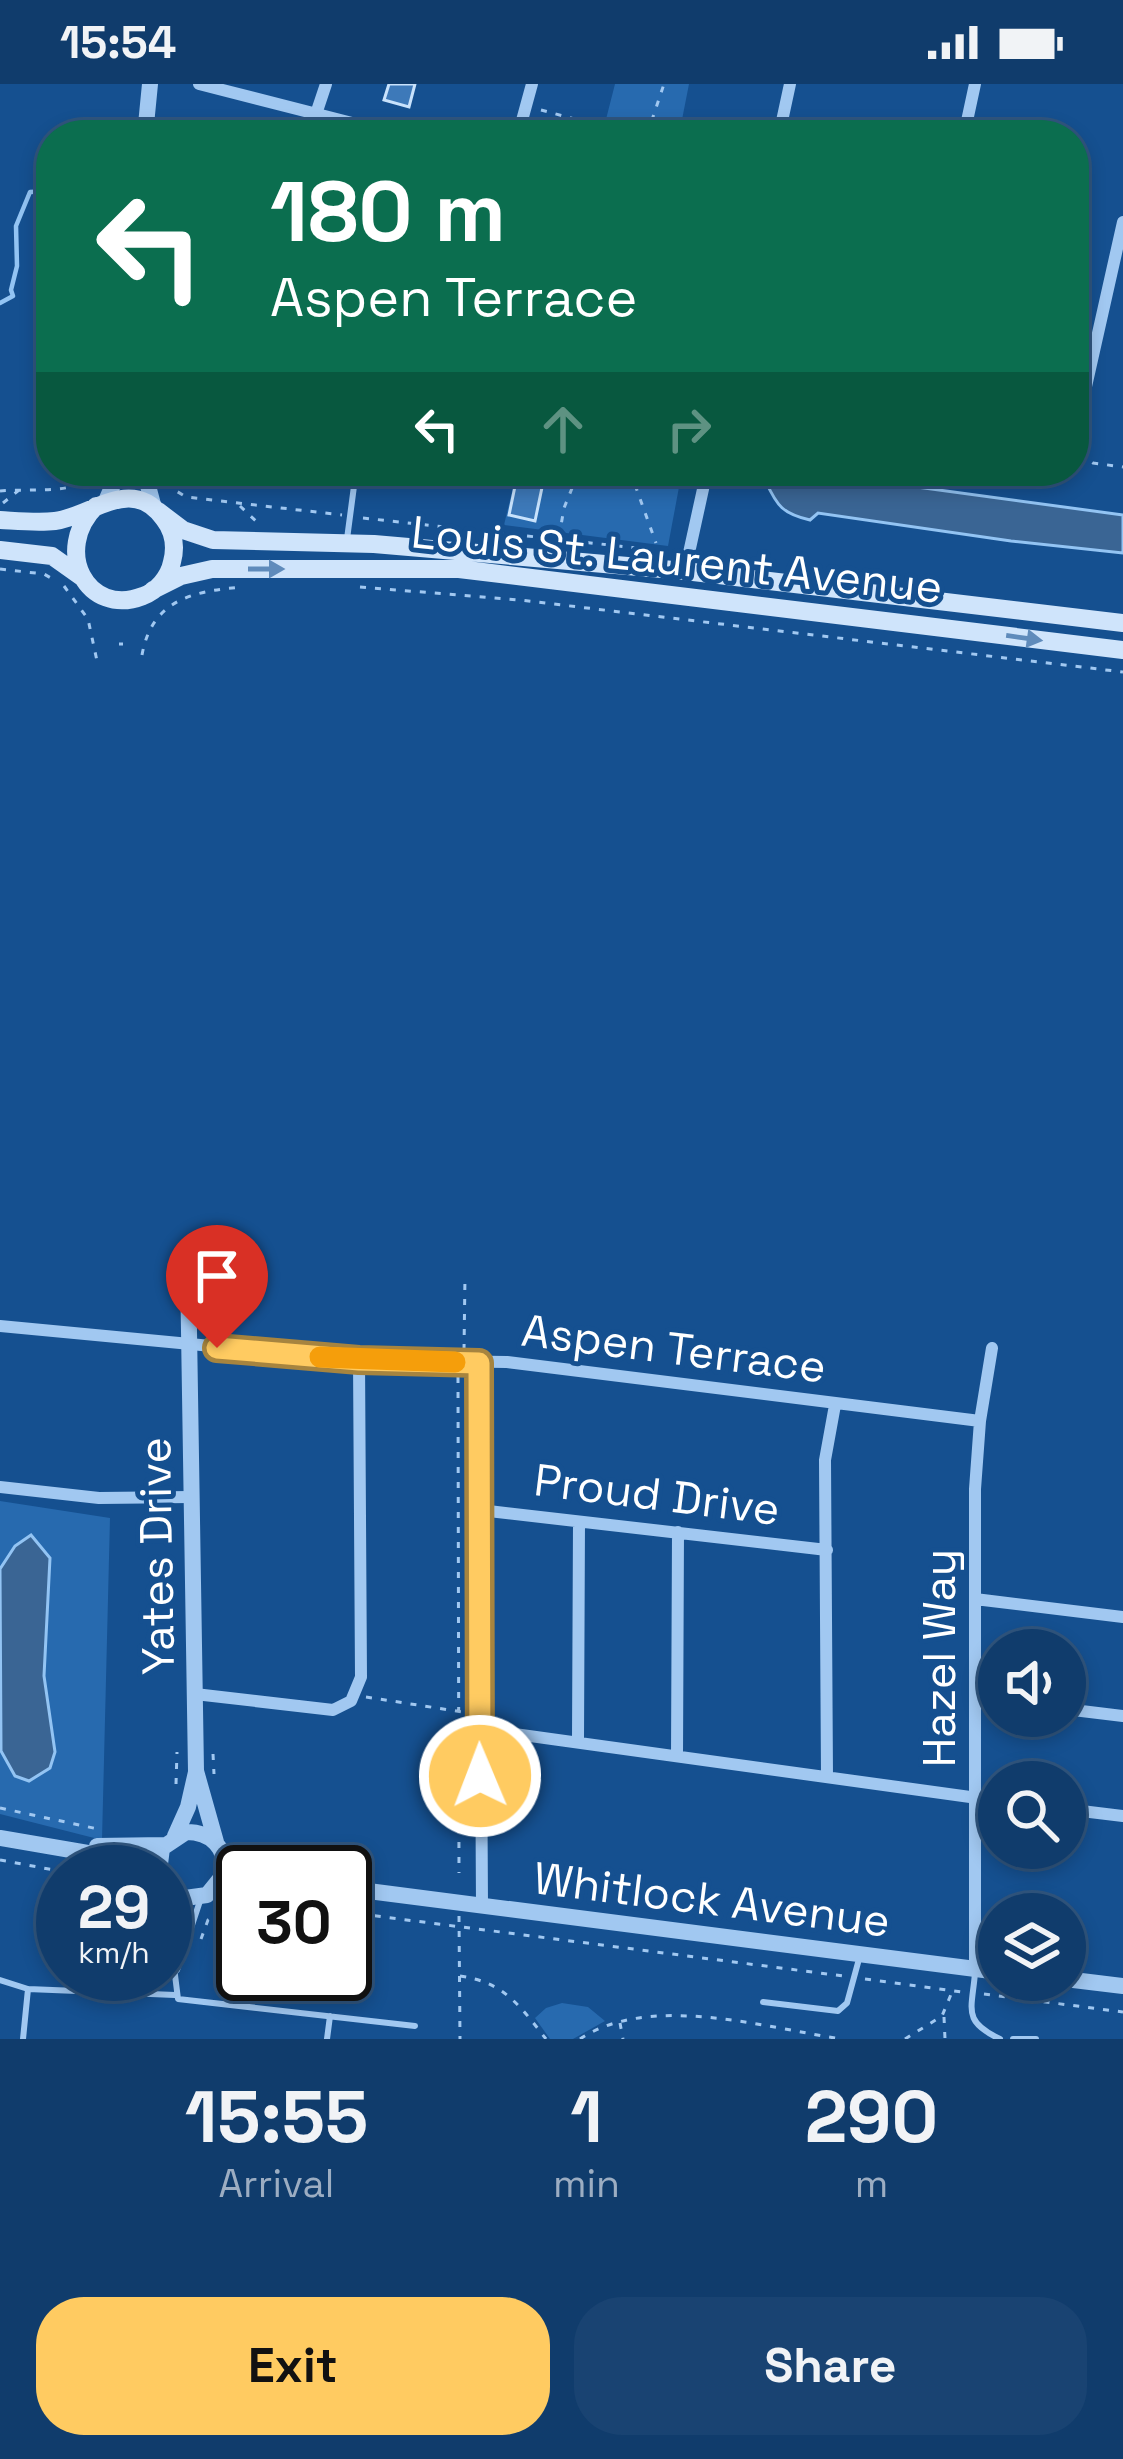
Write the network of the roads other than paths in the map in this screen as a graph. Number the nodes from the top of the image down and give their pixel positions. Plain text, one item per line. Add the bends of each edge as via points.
1 (150, 84) edge
2 (199, 84) edge
3 (326, 84) edge
4 (532, 84) edge
5 (790, 84) edge
6 (975, 84) edge
7 (316, 114) junction
8 (146, 120) edge
9 (340, 120) edge
10 (522, 120) edge
11 (782, 120) edge
12 (967, 120) edge
13 (1123, 222) edge
14 (1089, 373) edge
15 (111, 486) edge
16 (149, 486) edge
17 (354, 486) edge
18 (704, 486) edge
19 (101, 504) junction
20 (156, 510) junction
21 (0, 520) edge
22 (346, 543) junction
23 (0, 550) edge
24 (685, 571) junction
25 (83, 578) junction
26 (153, 590) junction
27 (1123, 623) edge
28 (1123, 650) edge
29 (188, 1268) dead end
30 (0, 1326) edge
31 (189, 1345) junction
32 (992, 1348) dead end
33 (359, 1360) junction
34 (479, 1363) junction
35 (835, 1405) junction
36 (980, 1421) junction
37 (0, 1487) edge
38 (191, 1497) junction
39 (479, 1510) junction
40 (579, 1522) junction
41 (678, 1532) junction
42 (826, 1550) junction
43 (975, 1598) junction
44 (1123, 1617) edge
45 (194, 1694) junction
46 (975, 1699) junction
47 (978, 1699) edge
48 (1086, 1712) edge
49 (1123, 1716) edge
50 (479, 1729) junction
51 (578, 1741) junction
52 (677, 1755) junction
53 (205, 1774) junction
54 (827, 1776) junction
55 (975, 1798) junction
56 (978, 1798) edge
57 (1086, 1812) edge
58 (1123, 1816) edge
59 (0, 1838) edge
60 (170, 1840) junction
61 (42, 1845) edge
62 (87, 1845) edge
63 (168, 1845) edge
64 (221, 1845) edge
65 (225, 1845) edge
66 (216, 1883) edge
67 (372, 1891) edge
68 (207, 1894) junction
69 (216, 1894) edge
70 (192, 1895) edge
71 (482, 1906) junction
72 (192, 1932) edge
73 (860, 1955) junction
74 (975, 1969) junction
75 (978, 1969) edge
76 (0, 1980) edge
77 (1086, 1982) edge
78 (1123, 1986) edge
79 (28, 1989) junction
80 (36, 1989) edge
81 (192, 2001) edge
82 (763, 2002) dead end
83 (330, 2016) junction
84 (392, 2023) junction
85 (415, 2026) dead end
86 (23, 2039) edge
87 (327, 2039) edge
88 (391, 2039) edge
89 (1000, 2039) edge
90 (1013, 2039) edge
91 (1036, 2039) edge

1 - 8 street
2 - 7 street
3 - 7 street
4 - 10 street
5 - 11 street
6 - 12 street
7 - 9 street
13 - 14 street
15 - 19 street
16 - 20 street
17 - 22 lane
18 - 24 street
19 - 20 main road via 128,497
19 - 21 main road via 54,521
19 - 25 main road via 76,532
20 - 22 main road, Louis St. Laurent Avenue via 205,539
20 - 26 main road via 175,545 170,571
22 - 24 main road, Louis St. Laurent Avenue
23 - 25 main road via 52,556
24 - 27 main road, Louis St. Laurent Avenue
25 - 26 main road via 118,599
26 -> 28 main road, Louis St. Laurent Avenue via 212,569 459,569
29 - 31 street, Yates Drive
30 - 31 street, Aspen Terrace
31 - 33 street, Aspen Terrace
31 - 38 street, Yates Drive
32 - 36 street, Hazel Way
33 - 34 street, Aspen Terrace
33 - 45 street via 356,1693 333,1710
34 - 35 street, Aspen Terrace
34 - 39 street
35 - 36 street, Aspen Terrace
35 - 42 street via 825,1460
36 - 43 street, Hazel Way
37 - 38 street
38 - 45 street, Yates Drive
39 - 40 street, Proud Drive
39 - 50 street
40 - 41 street, Proud Drive
40 - 51 street
41 - 42 street, Proud Drive
41 - 52 street
42 - 54 street
43 - 44 street
43 - 46 street, Hazel Way
45 - 53 street, Yates Drive
46 - 47 street
46 - 55 street, Hazel Way
48 - 49 street
50 - 51 street
50 - 71 street
51 - 52 street
52 - 54 street
53 - 60 street, Yates Drive
53 - 65 street, Yates Drive
54 - 55 street
55 - 56 street
55 - 74 street, Hazel Way
57 - 58 street
59 - 61 street
60 - 62 street
60 - 63 street, Yates Drive
60 - 64 street via 197,1832
66 - 68 street
67 - 71 street, Whitlock Avenue
68 - 69 street
68 - 70 street
68 - 72 lane
71 - 73 street, Whitlock Avenue
73 - 74 street, Whitlock Avenue
73 - 82 lane via 838,2011
74 - 75 street, Whitlock Avenue
74 - 89 lane via 970,2015
76 - 79 lane
77 - 78 street
79 - 80 lane
79 - 86 lane
81 - 83 lane
83 - 84 lane
83 - 87 lane
84 - 85 lane
84 - 88 lane
90 - 91 lane

